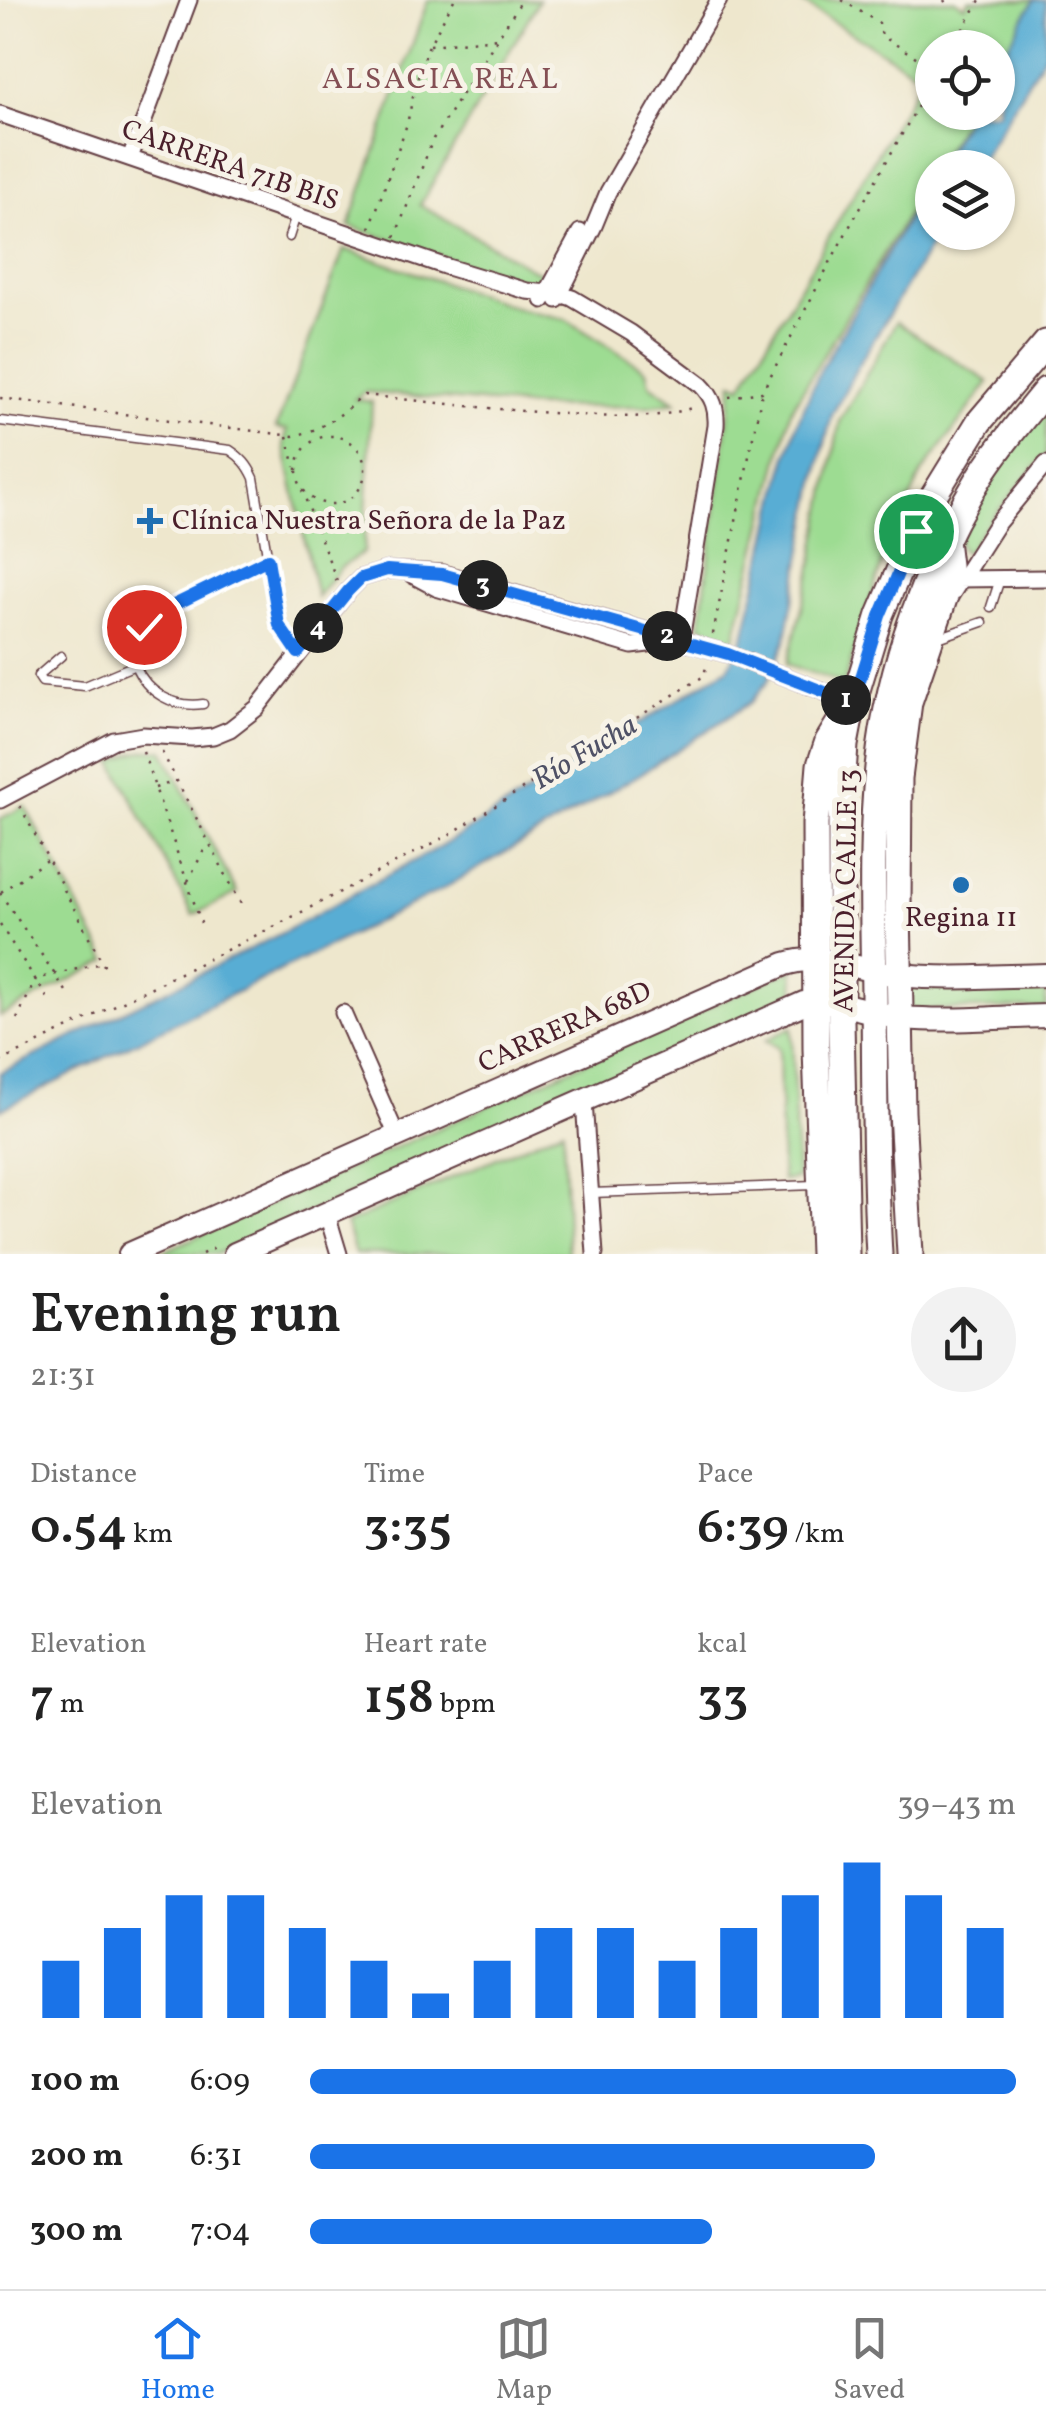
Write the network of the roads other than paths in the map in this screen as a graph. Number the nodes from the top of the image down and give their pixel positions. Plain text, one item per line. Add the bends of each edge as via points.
1 (189, 0) edge
2 (719, 0) edge
3 (0, 114) edge
4 (130, 158) junction
5 (296, 215) junction
6 (288, 237) dead end
7 (551, 298) junction
8 (1046, 342) edge
9 (1046, 390) edge
10 (0, 421) edge
11 (1046, 464) edge
12 (945, 540) junction
13 (268, 559) junction
14 (1000, 578) junction
15 (1046, 578) edge
16 (955, 579) junction
17 (991, 607) dead end
18 (983, 622) dead end
19 (681, 640) junction
20 (929, 642) junction
21 (298, 653) junction
22 (61, 656) dead end
23 (135, 665) junction
24 (896, 671) junction
25 (853, 703) junction
26 (203, 704) dead end
27 (906, 722) junction
28 (0, 800) edge
29 (828, 960) junction
30 (887, 973) junction
31 (1046, 976) edge
32 (828, 1003) junction
33 (874, 1012) junction
34 (344, 1013) dead end
35 (1046, 1016) edge
36 (900, 1018) junction
37 (584, 1102) junction
38 (397, 1136) junction
39 (820, 1185) junction
40 (591, 1193) junction
41 (326, 1214) junction
42 (130, 1254) edge
43 (235, 1254) edge
44 (339, 1254) edge
45 (595, 1254) edge
46 (823, 1254) edge
47 (846, 1254) edge
48 (880, 1254) edge
49 (910, 1254) edge

1 - 4 street
2 - 7 street
3 - 4 street, CARRERA 71B BIS
4 - 5 street, CARRERA 71B BIS
5 - 6 lane
5 - 7 street, CARRERA 71B BIS
7 - 19 street, CARRERA 71B BIS via 585,304 631,333 701,385 716,408
8 - 25 main road, AVENIDA CALLE 13 via 979,422 934,495 880,616
9 - 12 main road via 982,474
10 - 13 lane via 230,450 254,478
11 - 16 street
12 - 16 main road, AVENIDA CALLE 13
12 - 24 main road, AVENIDA CALLE 13
13 - 21 lane via 279,625
13 - 23 lane via 164,610 144,627
14 - 15 street
14 - 16 street
14 - 17 lane
16 - 20 main road, AVENIDA CALLE 13
18 - 20 lane
19 - 21 street via 632,646 387,570 361,578
19 - 25 street
20 - 27 main road, AVENIDA CALLE 13
21 - 28 street via 256,708 230,729 192,738 142,734 114,740
22 - 23 lane via 38,676 42,682 85,686
23 - 26 lane via 155,693 182,705
24 - 27 main road
24 - 30 main road, AVENIDA CALLE 13 via 875,800
25 - 29 main road, AVENIDA CALLE 13 via 828,742 818,775 815,824
27 - 30 main road, AVENIDA CALLE 13
29 - 30 main road, CARRERA 68D
29 - 32 main road, AVENIDA CALLE 13
29 - 38 main road, CARRERA 68D via 798,960 764,972
30 - 31 main road, CARRERA 68D
30 - 33 main road, AVENIDA CALLE 13
30 - 36 main road, AVENIDA CALLE 13
32 - 33 main road
32 - 37 main road via 795,1006
32 - 39 main road, AVENIDA CALLE 13
32 - 47 main road, AVENIDA CALLE 13
33 - 36 main road
33 - 48 main road, AVENIDA CALLE 13
34 - 38 street
35 - 36 main road
36 - 49 main road, AVENIDA CALLE 13
37 - 40 street
37 - 41 main road
38 - 42 main road, CARRERA 68D
39 - 40 lane
39 - 46 main road, AVENIDA CALLE 13
40 - 45 street
41 - 43 main road
41 - 44 street

